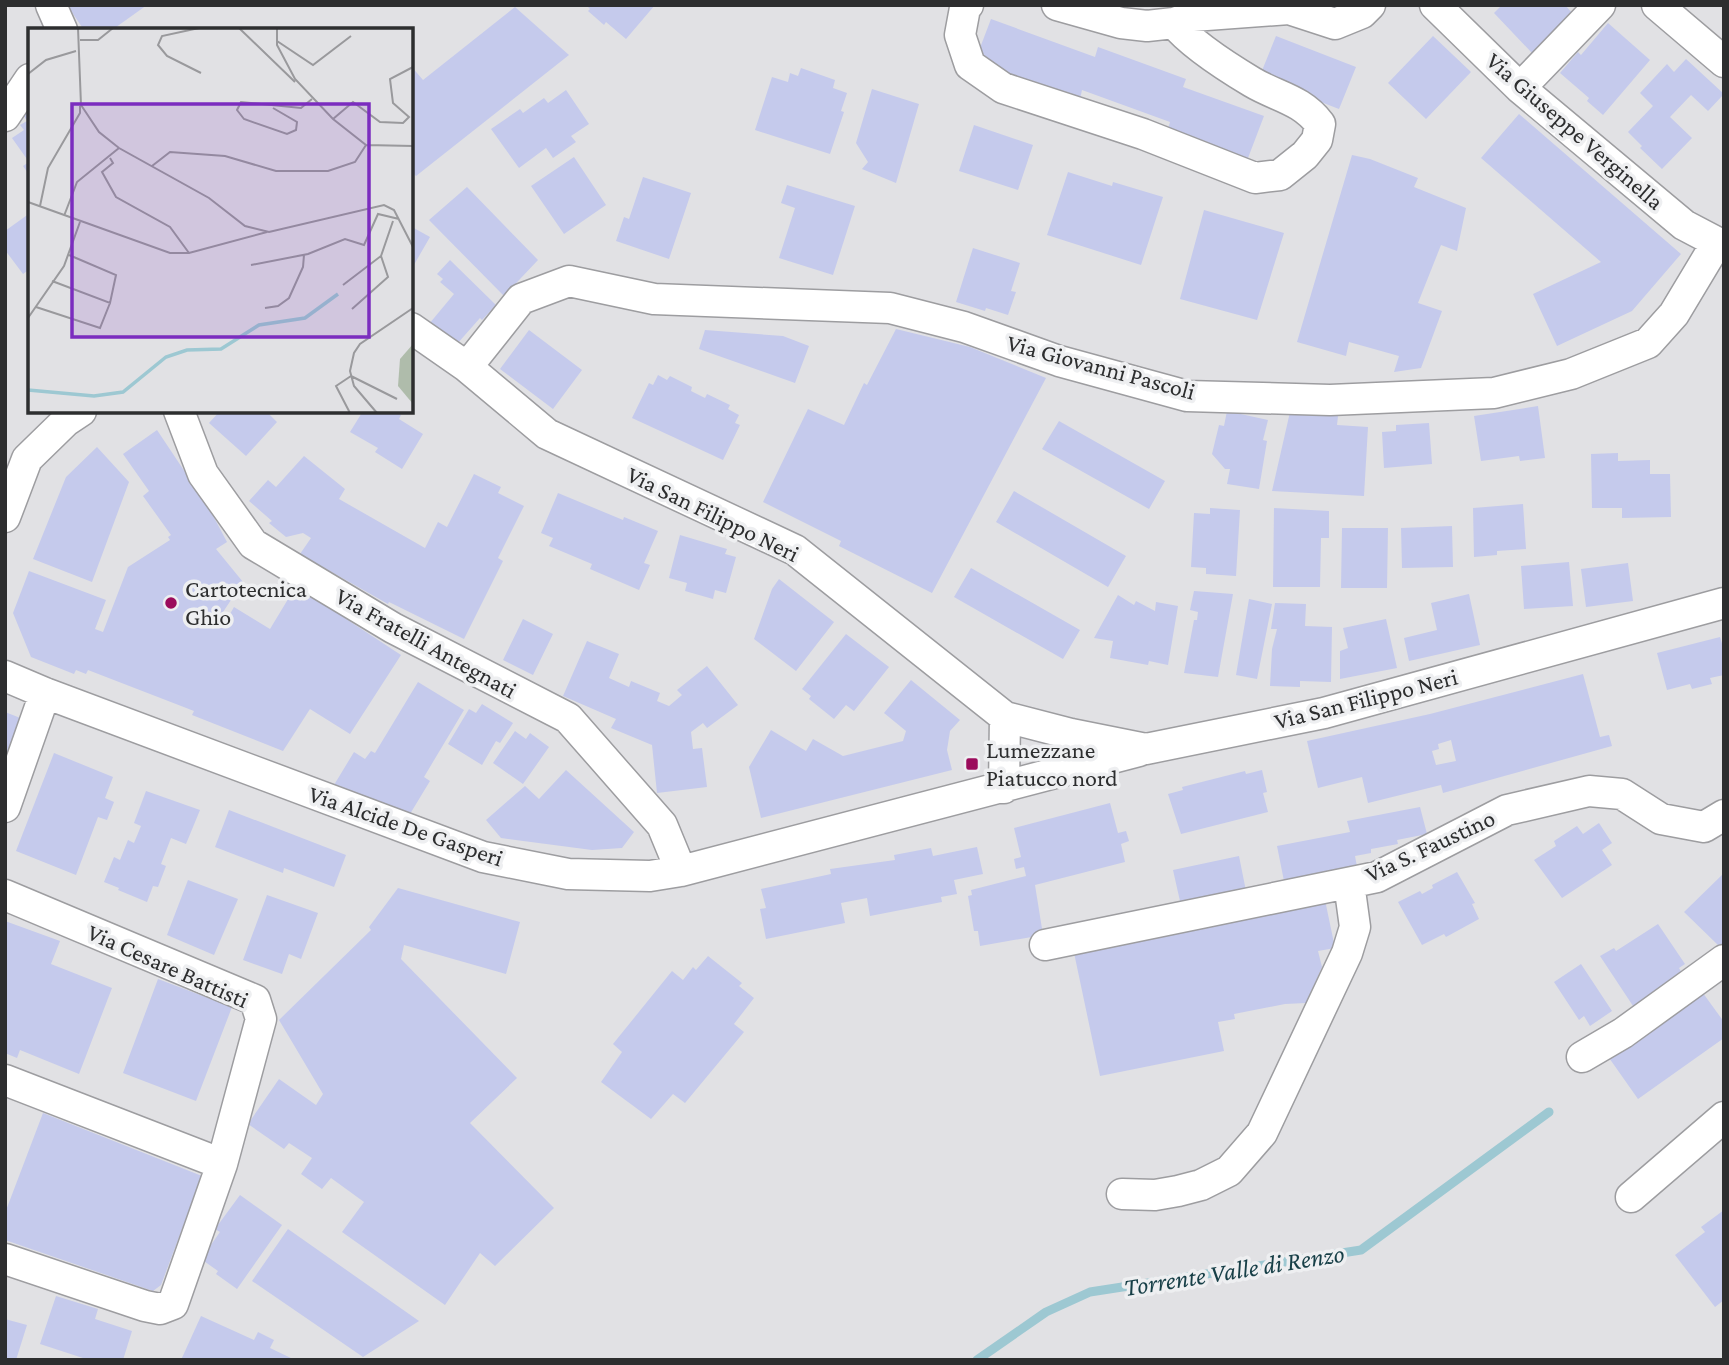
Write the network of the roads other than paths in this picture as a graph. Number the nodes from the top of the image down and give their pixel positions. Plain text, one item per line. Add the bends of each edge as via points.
1 (968, 5) edge
2 (1057, 5) edge
3 (1370, 5) edge
4 (1435, 5) edge
5 (1600, 5) edge
6 (1657, 5) edge
7 (1174, 23) junction
8 (1724, 62) edge
9 (28, 82) edge
10 (1520, 88) junction
11 (5, 116) edge
12 (1720, 245) edge
13 (413, 329) edge
14 (467, 367) junction
15 (78, 413) edge
16 (180, 413) edge
17 (5, 517) edge
18 (1724, 603) edge
19 (5, 676) edge
20 (45, 693) junction
21 (1005, 717) junction
22 (1146, 749) junction
23 (1004, 788) junction
24 (5, 807) edge
25 (1724, 815) edge
26 (681, 871) junction
27 (1349, 883) junction
28 (5, 895) edge
29 (1045, 945) dead end
30 (1724, 960) edge
31 (1582, 1057) dead end
32 (5, 1080) edge
33 (1724, 1117) edge
34 (222, 1164) junction
35 (1122, 1194) dead end
36 (1631, 1196) dead end
37 (5, 1259) edge

1 - 7 street via 960,35 970,65 1003,88 1143,134 1255,178 1280,175 1305,155 1318,140 1320,124 1309,109 1252,82
2 - 7 street via 1121,23
3 - 7 street via 1335,24 1289,9 1194,16
4 - 10 street, Via Giuseppe Verginella
5 - 10 street
6 - 8 street
9 - 11 street
10 - 12 street, Via Giuseppe Verginella via 1684,225
12 - 14 street, Via Giovanni Pascoli via 1674,314 1648,343 1571,374 1494,393 1330,400 1188,396 890,308 654,299 569,281 521,299
13 - 14 street, Via San Filippo Neri
14 - 21 street, Via San Filippo Neri via 547,434 795,550
15 - 17 street via 27,460
16 - 26 street, Via Fratelli Antegnati via 203,474 253,544 393,628 568,718 662,825
18 - 22 street, Via San Filippo Neri via 1324,713
19 - 20 street, Via Alcide De Gasperi
20 - 24 street
20 - 26 street, Via Alcide De Gasperi via 483,857 568,874 650,876
21 - 22 street, Via San Filippo Neri
21 - 23 street
22 - 23 street, Via Alcide De Gasperi
23 - 26 street, Via Alcide De Gasperi
25 - 27 street, Via S. Faustino via 1704,827 1661,819 1622,794 1589,791 1507,810 1377,877
27 - 29 street, Via S. Faustino
27 - 35 street via 1355,927 1347,953 1262,1133 1229,1171 1201,1185 1155,1195
28 - 34 street, Via Cesare Battisti via 255,1000 261,1019
30 - 31 street
32 - 34 street
33 - 36 street
34 - 37 street, Via Cesare Battisti via 173,1304 160,1309 145,1306

